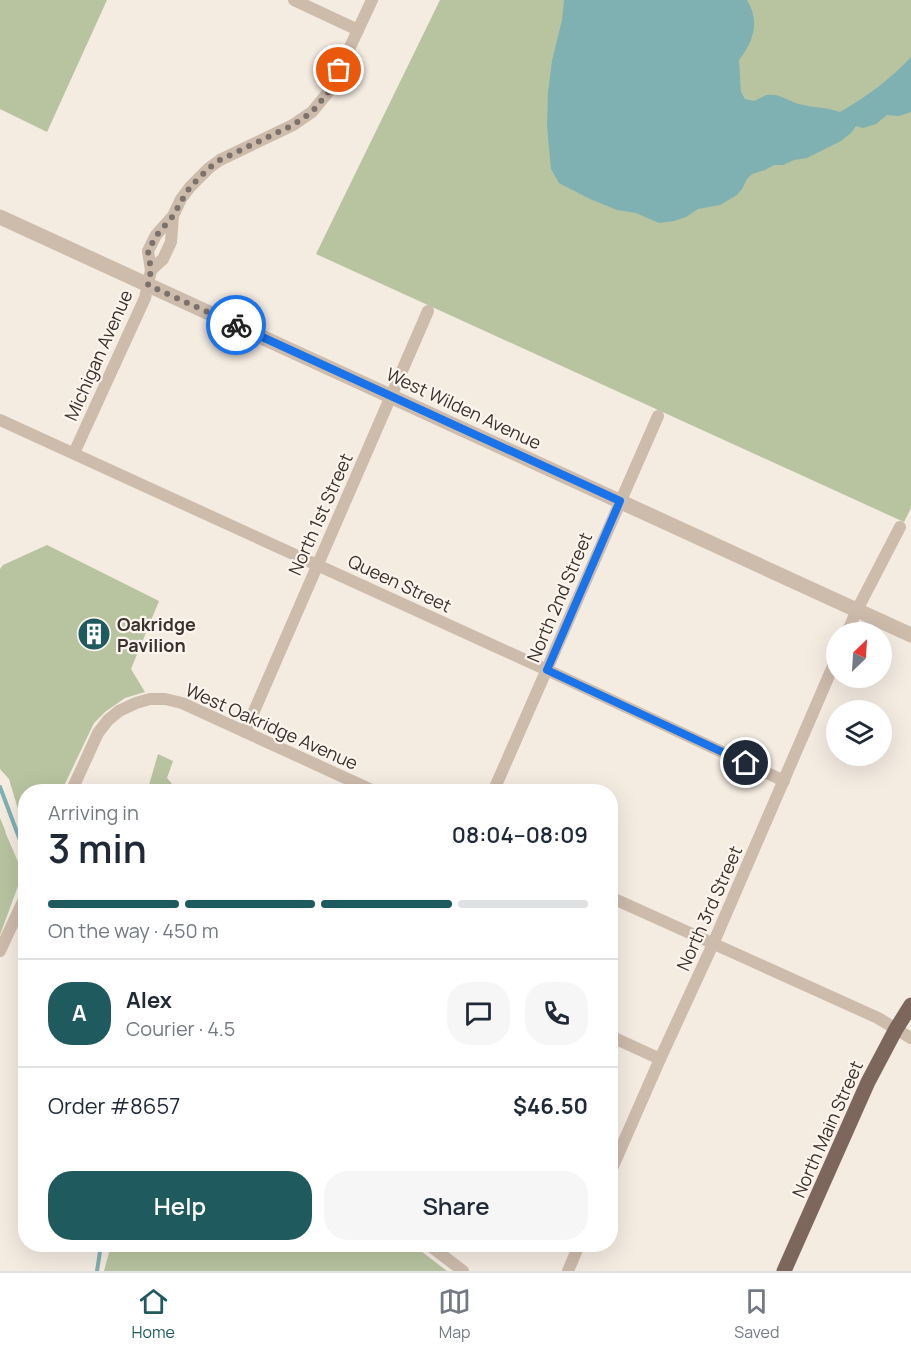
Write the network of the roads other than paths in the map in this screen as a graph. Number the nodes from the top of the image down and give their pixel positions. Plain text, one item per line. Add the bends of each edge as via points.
1 (294, 0) edge
2 (372, 0) edge
3 (358, 30) junction
4 (0, 217) edge
5 (149, 277) junction
6 (428, 311) dead end
7 (391, 396) junction
8 (658, 416) dead end
9 (0, 420) edge
10 (74, 453) junction
11 (620, 501) junction
12 (900, 527) dead end
13 (318, 565) junction
14 (857, 610) junction
15 (852, 622) edge
16 (911, 635) edge
17 (547, 670) junction
18 (826, 683) edge
19 (245, 732) junction
20 (784, 781) junction
21 (75, 784) edge
22 (359, 784) edge
23 (497, 784) edge
24 (618, 901) edge
25 (18, 911) edge
26 (714, 944) junction
27 (0, 951) edge
28 (911, 1005) edge
29 (896, 1029) junction
30 (911, 1038) edge
31 (618, 1040) edge
32 (660, 1059) junction
33 (618, 1155) edge
34 (438, 1252) edge
35 (576, 1252) edge
36 (463, 1271) edge
37 (568, 1271) edge
38 (784, 1271) edge

1 - 3 street
2 - 3 street, Michigan Avenue
3 - 5 street, Michigan Avenue via 330,90 312,112 220,160 190,187 148,251
4 - 5 street, West Wilden Avenue
5 - 7 street, West Wilden Avenue
5 - 10 street, Michigan Avenue via 145,298
6 - 7 street, North 1st Street
7 - 11 street, West Wilden Avenue
7 - 13 street, North 1st Street
8 - 11 street, North 2nd Street
9 - 10 street, Queen Street
10 - 13 street, Queen Street
11 - 14 street, West Wilden Avenue
11 - 17 street, North 2nd Street
12 - 14 street
13 - 17 street, Queen Street
13 - 19 street, North 1st Street
14 - 15 street
14 - 16 street, West Wilden Avenue
17 - 20 street, Queen Street
17 - 23 street, North 2nd Street
18 - 20 street, North 3rd Street
19 - 21 street, West Oakridge Avenue via 182,703 165,699 143,701 119,711 98,732
19 - 22 street, West Oakridge Avenue
20 - 26 street, North 3rd Street
24 - 26 street
25 - 27 street
26 - 29 street
26 - 32 street, North 3rd Street
28 - 29 main road, North Main Street
29 - 30 street
29 - 38 main road, North Main Street via 868,1082
31 - 32 street
32 - 33 street, North 3rd Street
34 - 36 street
35 - 37 street

